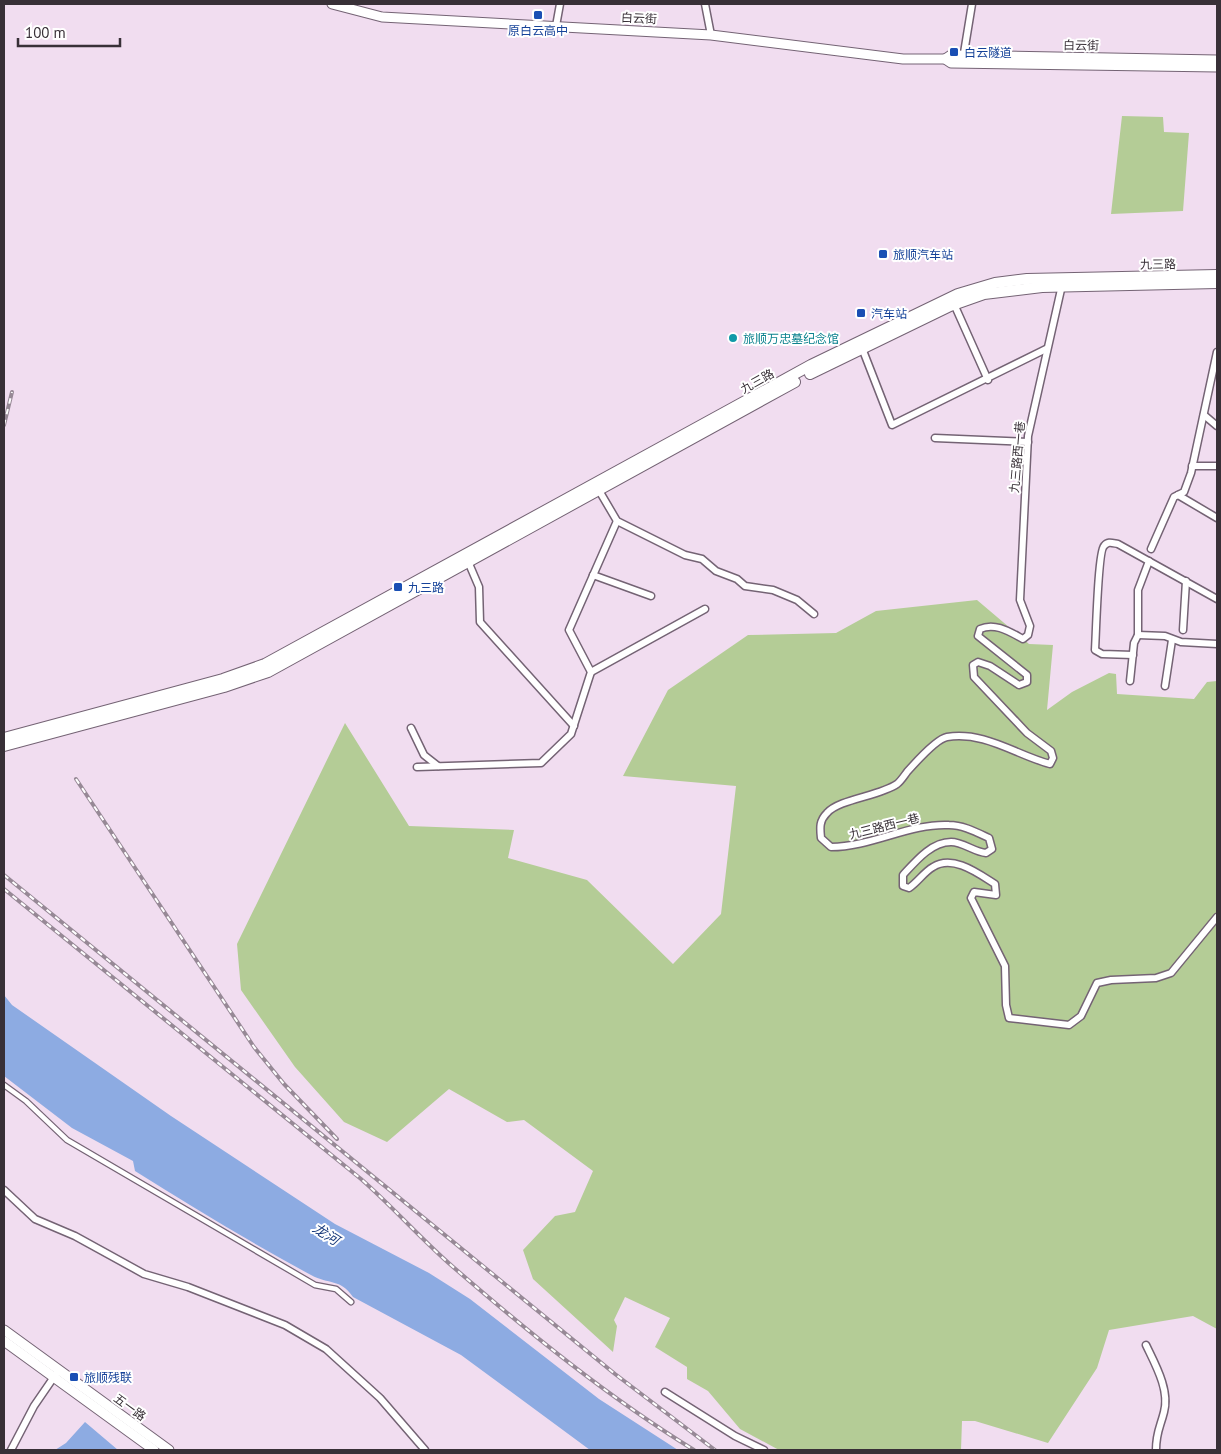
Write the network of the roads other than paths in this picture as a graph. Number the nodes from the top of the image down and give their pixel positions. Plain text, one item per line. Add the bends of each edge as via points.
1 (332, 4) edge
2 (560, 4) edge
3 (705, 4) edge
4 (972, 4) edge
5 (556, 26) junction
6 (711, 35) junction
7 (963, 59) junction
8 (1217, 60) edge
9 (1217, 67) edge
10 (1217, 275) edge
11 (1062, 282) junction
12 (1217, 284) edge
13 (954, 304) junction
14 (862, 348) junction
15 (1046, 349) junction
16 (1217, 352) edge
17 (988, 380) junction
18 (1204, 415) junction
19 (1217, 426) edge
20 (935, 438) dead end
21 (1028, 442) junction
22 (1192, 466) junction
23 (1217, 466) edge
24 (597, 487) junction
25 (1178, 495) junction
26 (1217, 518) edge
27 (616, 521) junction
28 (1151, 549) dead end
29 (467, 558) junction
30 (1149, 561) junction
31 (593, 575) junction
32 (1186, 581) junction
33 (651, 596) dead end
34 (1217, 599) edge
35 (705, 609) dead end
36 (814, 614) dead end
37 (1183, 630) dead end
38 (1138, 636) junction
39 (1172, 640) junction
40 (1217, 644) edge
41 (1133, 655) junction
42 (591, 672) junction
43 (1130, 681) dead end
44 (1164, 686) dead end
45 (574, 726) junction
46 (411, 728) dead end
47 (4, 738) edge
48 (4, 746) edge
49 (438, 766) junction
50 (417, 767) dead end
51 (1217, 917) edge
52 (4, 1085) edge
53 (4, 1190) edge
54 (351, 1302) dead end
55 (4, 1330) edge
56 (4, 1341) edge
57 (1146, 1345) dead end
58 (56, 1375) junction
59 (664, 1392) dead end
60 (10, 1450) edge
61 (154, 1450) edge
62 (169, 1450) edge
63 (425, 1450) edge
64 (764, 1450) edge
65 (1156, 1450) edge

1 - 5 main road, 白云街 via 382,17
2 - 5 street
3 - 6 street
4 - 7 street
5 - 6 main road, 白云街
6 - 7 main road, 白云街 via 903,59 945,59 950,55
7 - 8 main road, 白云街
7 - 9 main road, 白云街
10 - 11 highway, 九三路
11 - 12 highway, 九三路
11 - 13 highway, 九三路 via 997,292
11 - 15 street, 九三路西一巷
11 - 24 highway, 九三路 via 1011,280 951,297 811,365
13 - 14 highway, 九三路
13 - 17 street
14 - 17 street via 892,425
14 - 24 highway, 九三路
15 - 17 street
15 - 21 street, 九三路西一巷
16 - 18 street
18 - 19 street
18 - 22 street
20 - 21 street
21 - 51 street, 九三路西一巷 via 1020,600 1030,626 1028,635 1023,639 988,625 980,628 978,636 1027,675 1027,682 1019,685 990,666 978,662 973,665 974,677 1027,732 1051,751 1053,758 1050,764 996,742 972,737 946,737 898,784 837,805 827,812 820,824 821,838 831,847 845,847 924,827 949,825 972,829 989,838 992,849 986,853 952,842 936,846 903,875 903,886 909,888 934,866 953,863 996,884 996,895 974,892 971,898 1005,966 1009,1018 1068,1025 1082,1016 1097,983 1156,978 1171,973
22 - 23 street
22 - 25 street via 1184,492
24 - 27 street
24 - 29 highway, 九三路
25 - 26 street
25 - 28 street via 1174,497
27 - 31 street
27 - 36 street via 685,555 702,559 716,571 737,579 745,586 773,590 797,600
29 - 45 street via 479,587 479,614 485,629
29 - 47 highway, 九三路 via 258,667
29 - 48 highway, 九三路 via 261,674 224,687
30 - 32 street
30 - 38 street via 1138,590
30 - 41 street via 1118,544 1110,542 1102,548 1095,650 1102,654
31 - 33 street
31 - 42 street via 569,630
32 - 34 street
32 - 37 street
35 - 42 street
38 - 39 street via 1165,636
38 - 41 street
39 - 40 street
39 - 44 street
41 - 43 street
42 - 45 street
45 - 49 street via 571,734 542,764
46 - 49 street via 424,755
49 - 50 street
52 - 54 street via 67,1140 315,1285 336,1289
53 - 63 street via 35,1219 75,1236 144,1274 188,1287 285,1325 326,1349 380,1398
55 - 58 main road, 五一路
56 - 58 main road, 五一路
57 - 65 street via 1158,1370 1165,1396
58 - 60 street via 34,1406
58 - 61 main road, 五一路
58 - 62 main road, 五一路
59 - 64 street

